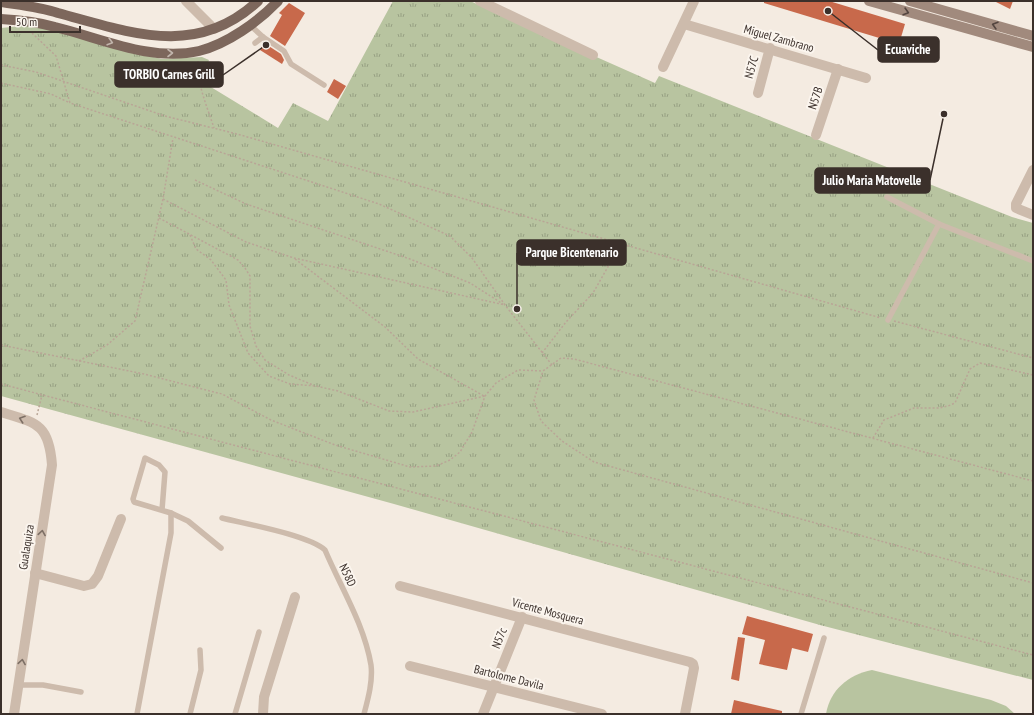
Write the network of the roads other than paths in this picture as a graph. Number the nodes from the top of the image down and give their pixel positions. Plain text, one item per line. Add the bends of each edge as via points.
1 (186, 1) edge
2 (258, 1) edge
3 (278, 1) edge
4 (480, 1) edge
5 (694, 1) edge
6 (869, 1) edge
7 (1, 2) edge
8 (916, 2) edge
9 (66, 15) junction
10 (1, 19) edge
11 (684, 24) junction
12 (251, 26) junction
13 (62, 28) junction
14 (214, 29) junction
15 (1033, 36) edge
16 (262, 37) junction
17 (255, 43) dead end
18 (1033, 47) edge
19 (770, 48) junction
20 (593, 55) dead end
21 (663, 67) dead end
22 (838, 69) junction
23 (866, 78) dead end
24 (324, 84) dead end
25 (758, 93) dead end
26 (816, 135) dead end
27 (1033, 170) edge
28 (887, 197) dead end
29 (1033, 215) edge
30 (939, 224) junction
31 (1033, 262) edge
32 (888, 320) road end
33 (1, 412) edge
34 (162, 510) junction
35 (171, 513) junction
36 (222, 518) dead end
37 (121, 519) dead end
38 (221, 548) dead end
39 (35, 573) junction
40 (400, 586) dead end
41 (295, 597) dead end
42 (522, 617) junction
43 (259, 632) dead end
44 (824, 638) dead end
45 (200, 650) dead end
46 (410, 666) dead end
47 (18, 685) junction
48 (493, 686) junction
49 (81, 692) dead end
50 (568, 710) edge
51 (14, 714) edge
52 (137, 714) edge
53 (190, 714) edge
54 (235, 714) edge
55 (263, 714) edge
56 (364, 714) edge
57 (483, 714) edge
58 (602, 714) edge
59 (685, 714) edge
60 (801, 714) edge

1 - 14 street
2 - 14 main road via 245,13
3 - 12 main road
4 - 20 street
5 - 11 street
6 -> 18 main road
7 - 9 main road
15 -> 8 main road
9 - 13 main road
9 - 14 main road via 150,36 169,38
10 - 13 main road
11 - 19 street, Miguel Zambrano
11 - 21 street
13 -> 12 main road via 131,48 167,53 199,51
12 - 16 lane
16 - 17 lane
16 - 24 lane via 284,51 291,64
19 - 22 street, Miguel Zambrano
19 - 25 street, N57C
22 - 23 street, Miguel Zambrano
22 - 26 street, N57B
27 - 29 street via 1016,208
28 - 30 lane
30 - 31 lane
30 - 32 lane
39 -> 33 street, Gualaquiza via 52,465 50,444 40,429 30,422
34 - 34 lane via 165,472 159,465 145,458 133,499 134,502
34 - 35 lane
35 - 38 lane via 188,521
35 - 52 lane via 172,533
36 - 56 lane, N58D via 284,533 316,544 325,550 360,627 371,665 370,690
37 - 39 street via 98,576 92,584 84,586
47 -> 39 street, Gualaquiza
40 - 42 street, Vicente Mosquera
41 - 55 street via 264,697
42 - 48 street, N57c
42 - 59 street, Vicente Mosquera via 690,662 694,668
43 - 54 lane
44 - 60 lane
45 - 53 lane via 201,670
46 - 48 street, Bartolome Davila
47 - 49 lane via 43,685
47 - 51 street, Gualaquiza
48 - 50 street, Bartolome Davila
48 - 57 street, N57c
50 - 58 street, Bartolome Davila

